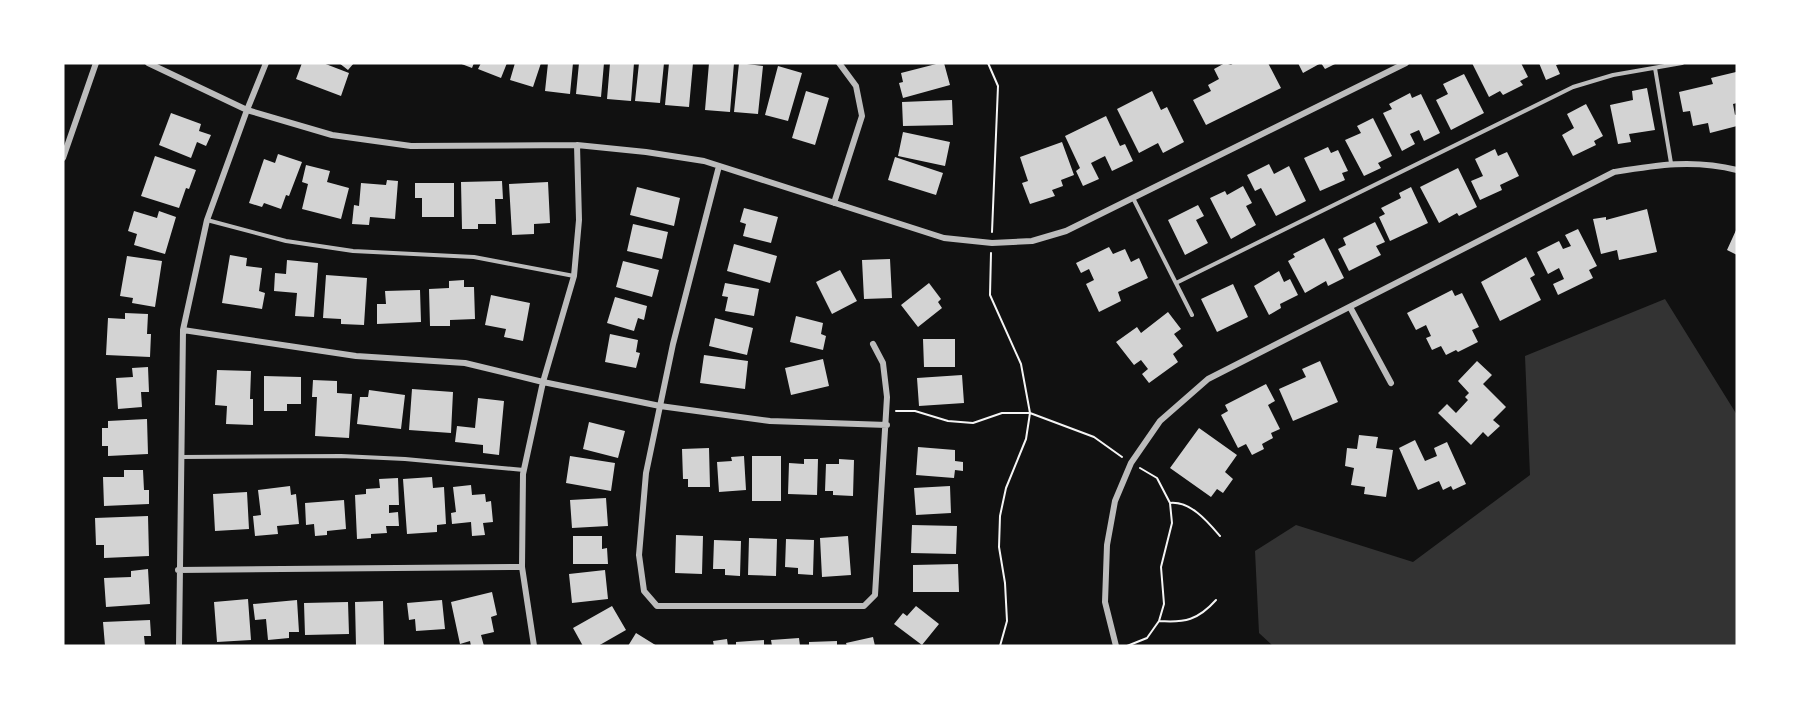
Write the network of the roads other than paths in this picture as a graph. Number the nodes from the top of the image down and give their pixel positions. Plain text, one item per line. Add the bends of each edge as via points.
1 (96, 63) edge
2 (148, 63) edge
3 (266, 63) edge
4 (839, 63) edge
5 (1406, 63) edge
6 (1682, 63) edge
7 (1655, 68) junction
8 (247, 110) junction
9 (577, 145) junction
10 (63, 158) edge
11 (1671, 163) junction
12 (719, 166) junction
13 (1737, 170) edge
14 (1133, 198) junction
15 (834, 203) junction
16 (207, 220) junction
17 (574, 276) junction
18 (1176, 283) junction
19 (1350, 307) junction
20 (1192, 315) dead end
21 (183, 330) junction
22 (873, 344) dead end
23 (543, 382) junction
24 (1391, 383) dead end
25 (660, 406) junction
26 (887, 425) junction
27 (180, 457) junction
28 (524, 470) junction
29 (522, 567) junction
30 (178, 570) junction
31 (179, 646) edge
32 (534, 646) edge
33 (1116, 646) edge

1 - 10 street
2 - 8 street
3 - 8 street
4 - 15 street via 856,86 862,116
5 - 14 street
6 - 7 lane
7 - 11 lane
7 - 18 lane via 1573,87
8 - 9 street via 332,135 411,146
8 - 16 street
9 - 12 street
9 - 17 street via 579,220
11 - 13 street via 1713,164
11 - 19 street via 1614,172
12 - 15 street
12 - 25 street
14 - 15 street via 1066,231 1032,241 992,243 944,238
14 - 18 lane
16 - 17 lane via 286,241 353,251 474,257
16 - 21 street
17 - 23 street
18 - 20 lane
19 - 24 street
19 - 33 street via 1208,379 1160,421 1131,463 1115,501 1107,545 1105,602
21 - 23 street via 356,356 465,363
21 - 27 street
22 - 26 street via 883,363
23 - 25 street
23 - 28 street
25 - 26 street via 770,421
25 - 26 street via 646,473 639,555 644,591 657,606 864,606 875,595
27 - 28 lane via 340,456
27 - 30 street
28 - 29 street
29 - 30 street
29 - 32 street
30 - 31 street

